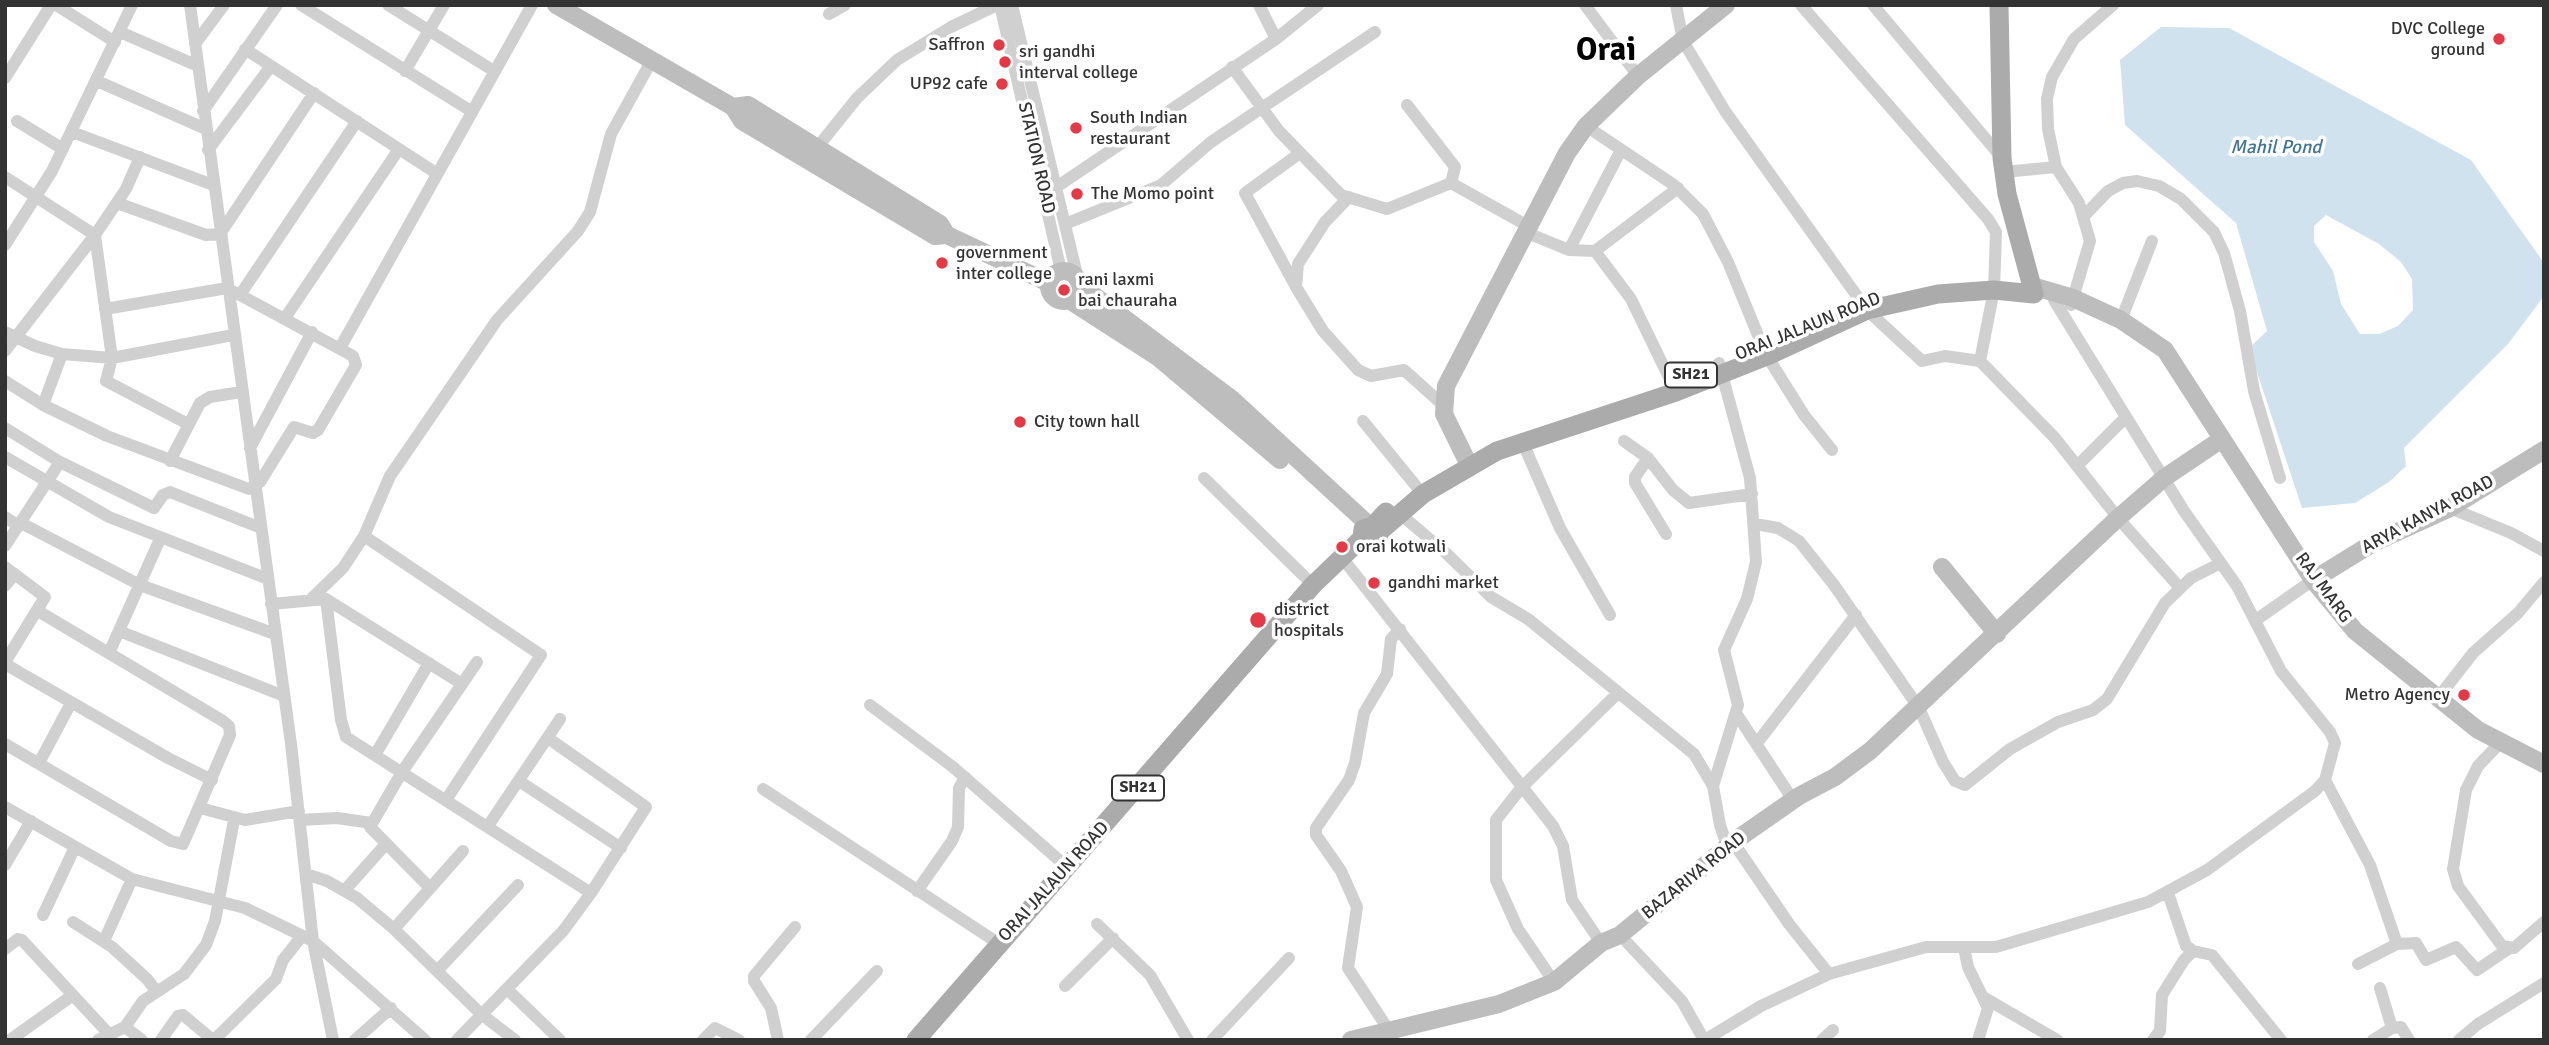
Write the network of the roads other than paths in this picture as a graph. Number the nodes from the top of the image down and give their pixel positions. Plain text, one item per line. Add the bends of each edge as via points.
1 (54, 5) edge
2 (132, 5) edge
3 (224, 5) edge
4 (277, 5) edge
5 (302, 5) edge
6 (388, 5) edge
7 (444, 5) edge
8 (532, 5) edge
9 (556, 5) edge
10 (845, 5) edge
11 (999, 5) edge
12 (1012, 5) edge
13 (1259, 5) edge
14 (1318, 5) edge
15 (1585, 5) edge
16 (1676, 5) edge
17 (1726, 5) edge
18 (1801, 5) edge
19 (1873, 5) edge
20 (1999, 5) edge
21 (2113, 5) edge
22 (188, 6) edge
23 (830, 15) dead end
24 (428, 31) junction
25 (1375, 32) dead end
26 (118, 37) junction
27 (1276, 39) junction
28 (1683, 41) junction
29 (195, 44) junction
30 (245, 49) junction
31 (652, 60) junction
32 (198, 66) junction
33 (271, 66) junction
34 (1232, 67) junction
35 (405, 71) junction
36 (494, 71) junction
37 (1638, 76) junction
38 (5, 78) edge
39 (97, 81) junction
40 (314, 93) junction
41 (1406, 105) dead end
42 (1262, 110) junction
43 (203, 111) junction
44 (471, 111) junction
45 (17, 121) dead end
46 (357, 121) junction
47 (1586, 125) junction
48 (206, 129) junction
49 (72, 132) junction
50 (63, 149) junction
51 (399, 149) junction
52 (1621, 149) junction
53 (208, 150) junction
54 (814, 152) junction
55 (1300, 153) junction
56 (140, 157) junction
57 (2003, 165) junction
58 (2056, 167) junction
59 (436, 173) junction
60 (5, 177) edge
61 (1451, 183) junction
62 (213, 185) junction
63 (1058, 186) junction
64 (1678, 188) junction
65 (1349, 197) junction
66 (36, 198) junction
67 (117, 203) junction
68 (2084, 216) junction
69 (1065, 224) junction
70 (1527, 229) junction
71 (220, 234) junction
72 (95, 235) junction
73 (2152, 240) dead end
74 (6, 242) edge
75 (1569, 250) junction
76 (1595, 251) junction
77 (1067, 279) junction
78 (1994, 286) junction
79 (1296, 287) junction
80 (227, 288) junction
81 (2033, 290) junction
82 (240, 295) junction
83 (1069, 300) junction
84 (2066, 301) junction
85 (1864, 306) junction
86 (105, 309) junction
87 (285, 318) junction
88 (2121, 320) junction
89 (312, 332) junction
90 (10, 335) edge
91 (233, 335) junction
92 (340, 348) junction
93 (2165, 350) junction
94 (5, 351) edge
95 (1765, 351) junction
96 (62, 354) junction
97 (111, 358) junction
98 (1980, 361) junction
99 (1721, 369) junction
100 (5, 381) edge
101 (1675, 387) junction
102 (241, 392) junction
103 (43, 405) junction
104 (1443, 405) junction
105 (1600, 414) junction
106 (2126, 417) junction
107 (1363, 421) dead end
108 (188, 424) junction
109 (5, 428) edge
110 (2222, 439) junction
111 (1522, 441) junction
112 (1624, 441) dead end
113 (250, 448) junction
114 (1832, 450) dead end
115 (5, 457) edge
116 (2541, 457) edge
117 (1648, 458) junction
118 (1466, 460) junction
119 (170, 461) junction
120 (60, 462) junction
121 (2077, 466) junction
122 (1204, 478) dead end
123 (2164, 478) junction
124 (2280, 478) dead end
125 (46, 483) junction
126 (1416, 485) junction
127 (255, 488) junction
128 (1752, 494) junction
129 (2450, 508) junction
130 (1399, 513) junction
131 (5, 517) edge
132 (2118, 518) junction
133 (1755, 524) junction
134 (20, 525) junction
135 (261, 528) junction
136 (1369, 533) junction
137 (1666, 534) dead end
138 (364, 536) junction
139 (160, 539) junction
140 (5, 546) edge
141 (2544, 551) edge
142 (1347, 564) junction
143 (2219, 564) junction
144 (1942, 567) dead end
145 (10, 571) edge
146 (268, 579) junction
147 (2313, 580) junction
148 (2544, 582) edge
149 (140, 585) junction
150 (1314, 585) junction
151 (5, 586) edge
152 (2180, 588) junction
153 (312, 598) junction
154 (326, 599) junction
155 (271, 604) junction
156 (38, 611) junction
157 (1610, 615) dead end
158 (1856, 615) junction
159 (2256, 620) junction
160 (1400, 628) junction
161 (119, 631) junction
162 (275, 634) junction
163 (1997, 634) junction
164 (109, 653) junction
165 (477, 662) dead end
166 (5, 663) edge
167 (429, 663) junction
168 (462, 684) junction
169 (1617, 694) junction
170 (284, 696) junction
171 (2438, 698) junction
172 (71, 703) junction
173 (870, 705) dead end
174 (1919, 708) junction
175 (1736, 713) junction
176 (561, 719) dead end
177 (548, 738) junction
178 (1757, 743) junction
179 (5, 744) edge
180 (2499, 744) junction
181 (374, 755) junction
182 (39, 763) junction
183 (2544, 764) edge
184 (402, 772) junction
185 (965, 778) junction
186 (212, 780) junction
187 (2325, 780) junction
188 (519, 781) junction
189 (1713, 786) junction
190 (1521, 788) junction
191 (763, 789) dead end
192 (446, 800) junction
193 (1793, 800) junction
194 (5, 807) edge
195 (200, 808) junction
196 (299, 815) junction
197 (234, 820) junction
198 (31, 821) junction
199 (372, 823) junction
200 (488, 826) junction
201 (1730, 844) junction
202 (386, 845) junction
203 (75, 847) junction
204 (621, 848) junction
205 (463, 850) dead end
206 (5, 865) edge
207 (1067, 867) junction
208 (306, 874) junction
209 (132, 878) junction
210 (518, 886) dead end
211 (430, 888) junction
212 (345, 890) junction
213 (916, 891) junction
214 (591, 893) junction
215 (2168, 893) junction
216 (219, 900) junction
217 (43, 915) dead end
218 (73, 922) dead end
219 (2544, 922) edge
220 (1097, 924) dead end
221 (795, 927) dead end
222 (394, 929) junction
223 (1620, 936) junction
224 (1113, 938) junction
225 (308, 939) junction
226 (104, 941) junction
227 (998, 943) junction
228 (1601, 943) junction
229 (2397, 944) junction
230 (5, 948) edge
231 (1964, 948) junction
232 (2508, 949) junction
233 (2193, 951) junction
234 (1289, 958) dead end
235 (2358, 964) dead end
236 (438, 971) junction
237 (877, 971) dead end
238 (1829, 974) junction
239 (1554, 982) junction
240 (2544, 983) edge
241 (1065, 986) dead end
242 (2380, 988) dead end
243 (507, 989) junction
244 (157, 992) junction
245 (72, 995) junction
246 (1983, 996) junction
247 (391, 1008) junction
248 (481, 1014) junction
249 (125, 1027) junction
250 (2392, 1028) junction
251 (1833, 1030) dead end
252 (1401, 1031) edge
253 (103, 1037) edge
254 (2161, 1037) edge
255 (774, 1038) edge
256 (10, 1040) edge
257 (142, 1040) edge
258 (161, 1040) edge
259 (213, 1040) edge
260 (333, 1040) edge
261 (355, 1040) edge
262 (425, 1040) edge
263 (457, 1040) edge
264 (515, 1040) edge
265 (560, 1040) edge
266 (704, 1040) edge
267 (739, 1040) edge
268 (811, 1040) edge
269 (916, 1040) edge
270 (927, 1040) edge
271 (1188, 1040) edge
272 (1212, 1040) edge
273 (1351, 1040) edge
274 (1705, 1040) edge
275 (1822, 1040) edge
276 (1978, 1040) edge
277 (2057, 1040) edge
278 (2281, 1040) edge
279 (2373, 1040) edge
280 (2409, 1040) edge
281 (2459, 1040) edge

1 - 26 street
1 - 38 street
2 - 26 street
3 - 29 street
4 - 30 street
5 - 35 street
6 - 24 street
7 - 24 street
8 - 36 street
9 - 31 street
10 - 23 street
11 - 54 street via 897,60 857,98
11 - 77 street, STATION ROAD
12 - 63 street, STATION ROAD
13 - 27 street
14 - 27 street
15 - 37 street
16 - 28 street
17 - 28 street
18 - 78 street via 1988,219 1996,232
19 - 57 street
20 - 57 main road
21 - 58 street via 2074,40 2052,78 2048,129
22 - 29 street
24 - 35 street
24 - 36 street
25 - 42 street
26 - 32 street
26 - 39 street
27 - 34 street
28 - 37 street
28 - 85 street via 1756,156
29 - 32 street
30 - 33 street
30 - 43 street
31 - 54 street via 733,107 748,105
31 - 138 street via 611,134 590,212 562,253 497,320 405,452 382,490
32 - 43 street
33 - 40 street
33 - 53 street
34 - 42 street
34 - 63 street
35 - 44 street
36 - 44 street
37 - 47 street
39 - 48 street
39 - 49 street
40 - 46 street
40 - 71 street
41 - 61 street via 1455,167
42 - 55 street
42 - 69 street via 1211,142 1161,185
43 - 48 street
44 - 59 street
45 - 50 street
46 - 51 street
46 - 82 street
47 - 52 street
47 - 70 street
48 - 53 street
49 - 50 street
49 - 56 street
50 - 66 street
51 - 59 street
51 - 87 street
52 - 64 street
52 - 75 street
53 - 62 street
54 - 77 street via 940,224 947,234
55 - 65 street via 1341,195
55 - 79 street via 1245,192
56 - 62 street
56 - 67 street
57 - 58 street
57 - 81 main road
58 - 68 street
59 - 92 street
60 - 66 street
61 - 65 street via 1387,209
61 - 70 street
62 - 71 street
63 - 69 street, STATION ROAD
64 - 76 street
64 - 95 street via 1703,214
65 - 79 street via 1325,222 1298,264
66 - 72 street
66 - 74 street
67 - 71 street via 206,235
67 - 72 street
68 - 84 street via 2090,241
68 - 124 street via 2108,191 2137,181 2159,186 2181,199 2214,232 2240,311 2254,391
69 - 77 street, STATION ROAD
70 - 75 street
70 - 104 street via 1446,386
71 - 80 street
72 - 86 street
72 - 90 street
73 - 88 street
75 - 76 street
76 - 101 street via 1631,299
77 - 83 street via 1077,294
77 - 83 street via 1055,298
77 - 136 street via 1233,400
78 - 81 main road, ORAI JALAUN ROAD / SH21
78 - 85 main road, ORAI JALAUN ROAD / SH21
78 - 98 street
79 - 104 street via 1323,331 1358,370 1371,376 1404,370
80 - 82 street
80 - 86 street
80 - 91 street
81 - 84 street
82 - 87 street
83 - 136 street via 1159,358
84 - 88 street
84 - 93 street
84 - 106 street
85 - 95 main road, ORAI JALAUN ROAD / SH21
85 - 98 street via 1922,361 1945,356
86 - 97 street
87 - 89 street
88 - 93 street
89 - 92 street
89 - 113 street
90 - 94 street
90 - 96 street
91 - 97 street
91 - 102 street
92 - 127 street via 353,356 356,365 318,430 313,433 294,427
93 - 110 street, RAJ MARG
95 - 99 main road, ORAI JALAUN ROAD / SH21
95 - 114 street
96 - 97 street
96 - 103 street
97 - 108 street via 106,381
98 - 121 street via 2020,399
99 - 101 main road, ORAI JALAUN ROAD / SH21
99 - 128 street
100 - 103 street
101 - 105 main road, ORAI JALAUN ROAD / SH21
102 - 108 street via 204,399
102 - 113 street
103 - 119 street
104 - 118 street
105 - 111 main road, ORAI JALAUN ROAD / SH21
105 - 118 main road, ORAI JALAUN ROAD / SH21 via 1496,441
106 - 121 street
106 - 123 street
107 - 126 street
108 - 119 street
109 - 120 street
110 - 123 street, BAZARIYA ROAD
110 - 147 street, RAJ MARG
111 - 118 main road, ORAI JALAUN ROAD / SH21
111 - 157 street via 1560,528
112 - 117 street
113 - 127 street
115 - 125 street
116 - 129 street, ARYA KANYA ROAD
117 - 128 street via 1689,503
117 - 137 street via 1635,483
118 - 126 main road, ORAI JALAUN ROAD / SH21
118 - 130 main road, ORAI JALAUN ROAD / SH21
119 - 127 street via 242,488
120 - 125 street
120 - 135 street via 154,508 170,492
121 - 132 street
122 - 150 street
123 - 132 street, BAZARIYA ROAD
123 - 143 street
125 - 134 street
125 - 139 street
126 - 136 main road, ORAI JALAUN ROAD / SH21
127 - 135 street
128 - 133 street
129 - 141 street
129 - 147 street, ARYA KANYA ROAD via 2373,543
130 - 136 main road, ORAI JALAUN ROAD / SH21
130 - 169 street via 1491,597 1528,619
131 - 134 street
132 - 152 street
132 - 163 street, BAZARIYA ROAD
133 - 158 street via 1788,532 1799,541
133 - 175 street via 1753,579 1724,650 1737,696
134 - 140 street
134 - 149 street
135 - 146 street
136 - 142 main road
136 - 150 main road, ORAI JALAUN ROAD / SH21
138 - 153 street via 343,568
138 - 192 street via 541,655
139 - 146 street
139 - 149 street
142 - 160 street
142 - 270 main road
143 - 152 street
143 - 159 street
144 - 163 street
145 - 151 street
145 - 156 street via 45,597
146 - 155 street
147 - 159 street
147 - 171 street, RAJ MARG via 2355,631
148 - 171 street via 2518,613 2473,653
149 - 161 street
149 - 162 street
150 - 207 main road, ORAI JALAUN ROAD / SH21
152 - 174 street via 2152,622 2107,699 2010,749 1972,783 1955,781
153 - 154 street
153 - 155 street
154 - 167 street
154 - 181 street via 343,733
155 - 162 street
156 - 164 street
156 - 166 street
158 - 174 street
158 - 178 street
159 - 187 street via 2281,671 2335,743
160 - 190 street
160 - 252 street via 1391,639 1387,674 1364,713 1349,780 1316,828 1316,835 1341,871 1357,907 1348,968
161 - 164 street
161 - 170 street
162 - 170 street
163 - 174 street, BAZARIYA ROAD
164 - 186 street via 229,726 230,735
165 - 168 street
166 - 172 street
167 - 168 street
167 - 181 street
168 - 184 street
169 - 189 street via 1694,754
169 - 190 street
170 - 196 street
171 - 180 street, RAJ MARG
172 - 182 street
172 - 186 street
173 - 185 street
174 - 193 street, BAZARIYA ROAD via 1852,765
175 - 178 street
175 - 189 street
176 - 177 street
177 - 188 street
177 - 204 street via 644,803 645,810
178 - 193 street
179 - 182 street
180 - 183 street, RAJ MARG
180 - 232 street via 2478,766 2466,790 2453,869 2458,886
181 - 184 street
182 - 195 street via 178,844 186,840
184 - 192 street
184 - 199 street
185 - 207 street
185 - 213 street via 959,788 958,828
186 - 195 street
187 - 215 street via 2207,870
187 - 229 street via 2370,865
188 - 200 street
188 - 204 street
189 - 201 street via 1720,825
190 - 228 street via 1559,836 1572,900
190 - 239 street via 1496,820 1496,880 1518,929
191 - 213 street
192 - 200 street
193 - 201 street, BAZARIYA ROAD
194 - 198 street
195 - 197 street
196 - 197 street
196 - 199 street
196 - 208 street
197 - 216 street
198 - 203 street
198 - 206 street
199 - 202 street via 372,831
200 - 214 street
201 - 223 street, BAZARIYA ROAD
201 - 238 street
202 - 211 street
202 - 212 street
203 - 209 street
203 - 217 street
204 - 214 street
205 - 211 street
207 - 227 main road, ORAI JALAUN ROAD / SH21
208 - 212 street
208 - 225 street
209 - 216 street
209 - 226 street
210 - 236 street
211 - 222 street
212 - 222 street
213 - 227 street
214 - 243 street via 563,931
215 - 231 street via 2111,915 1996,947
215 - 233 street via 2181,935
216 - 225 street
216 - 244 street via 199,958
218 - 226 street
219 - 232 street
220 - 224 street
221 - 255 street via 754,976 771,1008
222 - 236 street
223 - 228 street, BAZARIYA ROAD
223 - 274 street via 1682,1000
224 - 241 street
224 - 271 street via 1150,975
225 - 247 street
225 - 259 street via 283,960 276,979
225 - 260 street
226 - 244 street
227 - 269 main road, ORAI JALAUN ROAD / SH21
228 - 239 street, BAZARIYA ROAD
229 - 232 street via 2416,943 2426,960 2456,947 2477,970
229 - 235 street
230 - 245 street via 22,940
231 - 238 street via 1926,947
231 - 246 street
233 - 254 street via 2162,995
233 - 278 street via 2212,955
234 - 272 street
236 - 248 street
237 - 268 street
238 - 274 street via 1761,1006
239 - 252 street, BAZARIYA ROAD via 1500,1004
240 - 281 street
242 - 250 street
243 - 248 street
243 - 265 street
244 - 249 street via 131,1013
245 - 253 street
245 - 256 street
246 - 276 street via 1988,1008
246 - 277 street
247 - 261 street
247 - 262 street
248 - 263 street
248 - 264 street
249 - 253 street
249 - 257 street
250 - 279 street
250 - 280 street via 2400,1027
251 - 275 street
252 - 273 street, BAZARIYA ROAD
258 - 259 street via 183,1015
266 - 267 street via 715,1028

